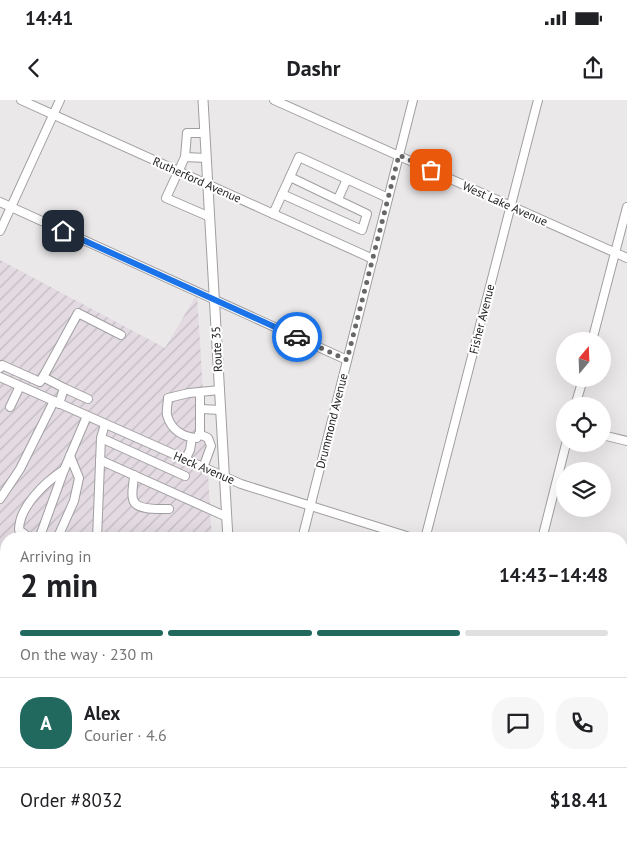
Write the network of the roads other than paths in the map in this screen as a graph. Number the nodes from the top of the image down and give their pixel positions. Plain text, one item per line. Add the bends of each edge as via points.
1 (21, 100) edge
2 (60, 100) edge
3 (203, 100) edge
4 (274, 100) edge
5 (412, 100) edge
6 (538, 100) edge
7 (53, 115) junction
8 (205, 133) junction
9 (399, 155) junction
10 (185, 157) junction
11 (206, 158) junction
12 (178, 171) junction
13 (290, 177) junction
14 (347, 179) junction
15 (208, 185) junction
16 (282, 194) junction
17 (388, 198) junction
18 (338, 199) junction
19 (0, 202) edge
20 (510, 206) junction
21 (11, 207) junction
22 (627, 207) edge
23 (273, 214) junction
24 (210, 217) junction
25 (0, 231) edge
26 (615, 253) junction
27 (627, 258) edge
28 (373, 259) junction
29 (214, 299) junction
30 (594, 332) edge
31 (121, 335) dead end
32 (347, 360) junction
33 (0, 368) edge
34 (0, 377) edge
35 (42, 380) junction
36 (20, 386) junction
37 (64, 388) junction
38 (220, 390) junction
39 (200, 392) junction
40 (35, 393) junction
41 (88, 399) dead end
42 (57, 403) junction
43 (10, 407) dead end
44 (200, 409) junction
45 (221, 410) junction
46 (87, 416) junction
47 (105, 424) junction
48 (196, 436) junction
49 (102, 438) junction
50 (611, 438) edge
51 (627, 442) edge
52 (564, 452) edge
53 (174, 455) junction
54 (70, 456) junction
55 (100, 460) junction
56 (185, 460) junction
57 (169, 468) junction
58 (203, 468) junction
59 (64, 470) junction
60 (134, 475) junction
61 (186, 476) dead end
62 (225, 477) junction
63 (0, 499) edge
64 (311, 506) junction
65 (169, 509) dead end
66 (227, 517) junction
67 (22, 532) edge
68 (42, 532) edge
69 (60, 532) edge
70 (97, 532) edge
71 (228, 532) edge
72 (304, 532) edge
73 (394, 532) edge
74 (428, 532) edge
75 (544, 532) edge

1 - 7 street, Rutherford Avenue
2 - 7 street
3 - 8 main road, Route 35
4 - 9 street, West Lake Avenue
5 - 9 street, Drummond Avenue
6 - 20 street, Fisher Avenue
7 - 12 street, Rutherford Avenue
7 - 21 street
8 - 10 street via 187,133
8 - 11 main road, Route 35
9 - 17 street, Drummond Avenue
9 - 20 street, West Lake Avenue
10 - 11 street
10 - 12 street
11 - 15 main road, Route 35
12 - 15 street, Rutherford Avenue
12 - 24 street via 166,198
13 - 14 street via 299,157
13 - 16 street
13 - 18 street
14 - 17 street
14 - 18 street
15 - 23 street, Rutherford Avenue
15 - 24 main road, Route 35
16 - 18 street via 362,230 367,214
16 - 23 street
17 - 28 street, Drummond Avenue
19 - 21 street
20 - 26 street, West Lake Avenue
20 - 74 street, Fisher Avenue
21 - 25 street
21 - 29 street
22 - 26 street
23 - 28 street, Rutherford Avenue
24 - 29 main road, Route 35
26 - 27 street, West Lake Avenue
26 - 30 street
28 - 32 street, Drummond Avenue
29 - 32 street
29 - 38 main road, Route 35
31 - 35 street via 78,313
32 - 64 street, Drummond Avenue
33 - 35 street via 2,365
34 - 36 street, Heck Avenue
35 - 37 street
35 - 40 street
36 - 40 street, Heck Avenue
36 - 43 street
37 - 41 street
37 - 42 street
38 - 39 street
38 - 45 main road, Route 35
39 - 44 street
39 - 48 street via 168,398 167,414 175,430 187,438
40 - 42 street, Heck Avenue
42 - 46 street, Heck Avenue
42 - 63 street
44 - 45 street
44 - 48 street
45 - 62 main road, Route 35
46 - 47 street, Heck Avenue
46 - 54 street
47 - 49 street
47 - 53 street, Heck Avenue
48 - 56 street
48 - 58 street via 208,438 211,446
49 - 55 street
49 - 57 street
50 - 51 street
52 - 75 street
53 - 56 street, Heck Avenue
53 - 57 street
54 - 59 street
54 - 69 street via 80,478
55 - 60 street
55 - 70 street
56 - 58 street, Heck Avenue
57 - 61 street
58 - 62 street, Heck Avenue
59 - 67 street via 34,495 19,523
59 - 68 street
60 - 65 street via 133,500 136,505
60 - 66 street
62 - 64 street, Heck Avenue
62 - 66 main road, Route 35
64 - 72 street, Drummond Avenue
64 - 73 street, Heck Avenue
66 - 71 main road, Route 35

